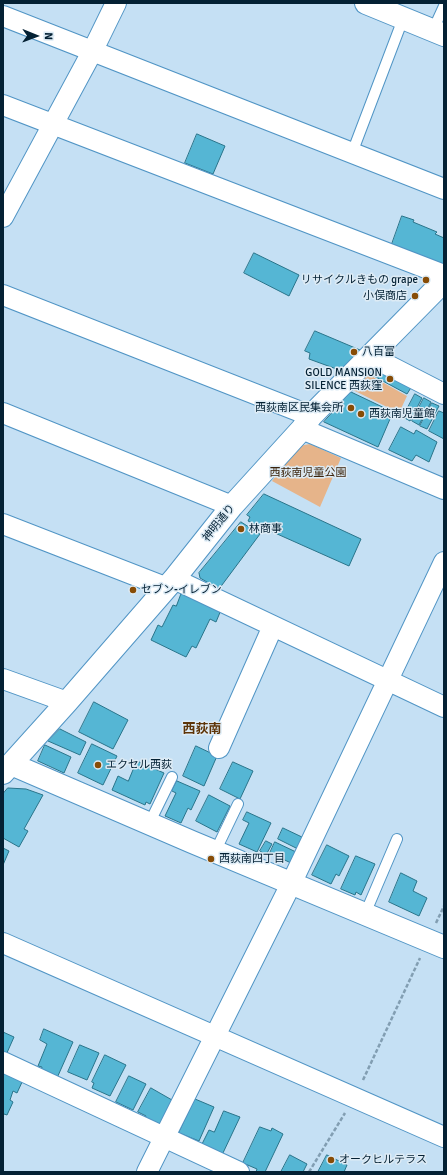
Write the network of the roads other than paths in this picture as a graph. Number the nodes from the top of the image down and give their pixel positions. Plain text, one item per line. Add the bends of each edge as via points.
1 (116, 3) edge
2 (366, 3) edge
3 (444, 6) edge
4 (3, 16) edge
5 (403, 18) junction
6 (439, 33) edge
7 (92, 52) junction
8 (3, 105) edge
9 (53, 125) junction
10 (352, 153) junction
11 (444, 189) edge
12 (3, 217) edge
13 (444, 275) edge
14 (444, 281) edge
15 (3, 295) edge
16 (370, 356) junction
17 (444, 394) edge
18 (3, 413) edge
19 (306, 422) junction
20 (444, 489) edge
21 (232, 506) junction
22 (3, 524) edge
23 (444, 562) edge
24 (170, 583) junction
25 (273, 626) junction
26 (3, 679) edge
27 (387, 680) junction
28 (67, 702) junction
29 (444, 707) edge
30 (219, 748) dead end
31 (7, 768) edge
32 (172, 777) dead end
33 (238, 804) dead end
34 (149, 824) junction
35 (397, 839) dead end
36 (215, 852) junction
37 (291, 884) junction
38 (365, 914) junction
39 (436, 944) edge
40 (4, 945) edge
41 (215, 1035) junction
42 (3, 1062) edge
43 (164, 1136) junction
44 (444, 1137) edge
45 (147, 1172) edge
46 (239, 1172) edge

1 - 7 street
2 - 5 street
3 - 6 lane
4 - 7 street
5 - 6 street
5 - 10 lane
7 - 9 street
7 - 10 street
8 - 9 street
9 - 12 street
9 - 13 street
10 - 11 street
14 - 16 street, 神明通り
15 - 19 street
16 - 17 street
16 - 19 street, 神明通り
18 - 21 street
19 - 20 street
19 - 21 street, 神明通り
21 - 24 street, 神明通り
22 - 24 street
23 - 27 street
24 - 25 street
24 - 28 street, 神明通り
25 - 27 street
25 - 30 street
26 - 28 street
27 - 29 street
27 - 37 street
28 - 31 street, 神明通り
31 - 34 street
32 - 34 lane
33 - 36 lane
34 - 36 street
35 - 38 lane
36 - 37 street
37 - 38 street
37 - 41 street
38 - 39 street
40 - 41 street
41 - 43 street
41 - 44 street
42 - 43 street
43 - 45 street
43 - 46 street

